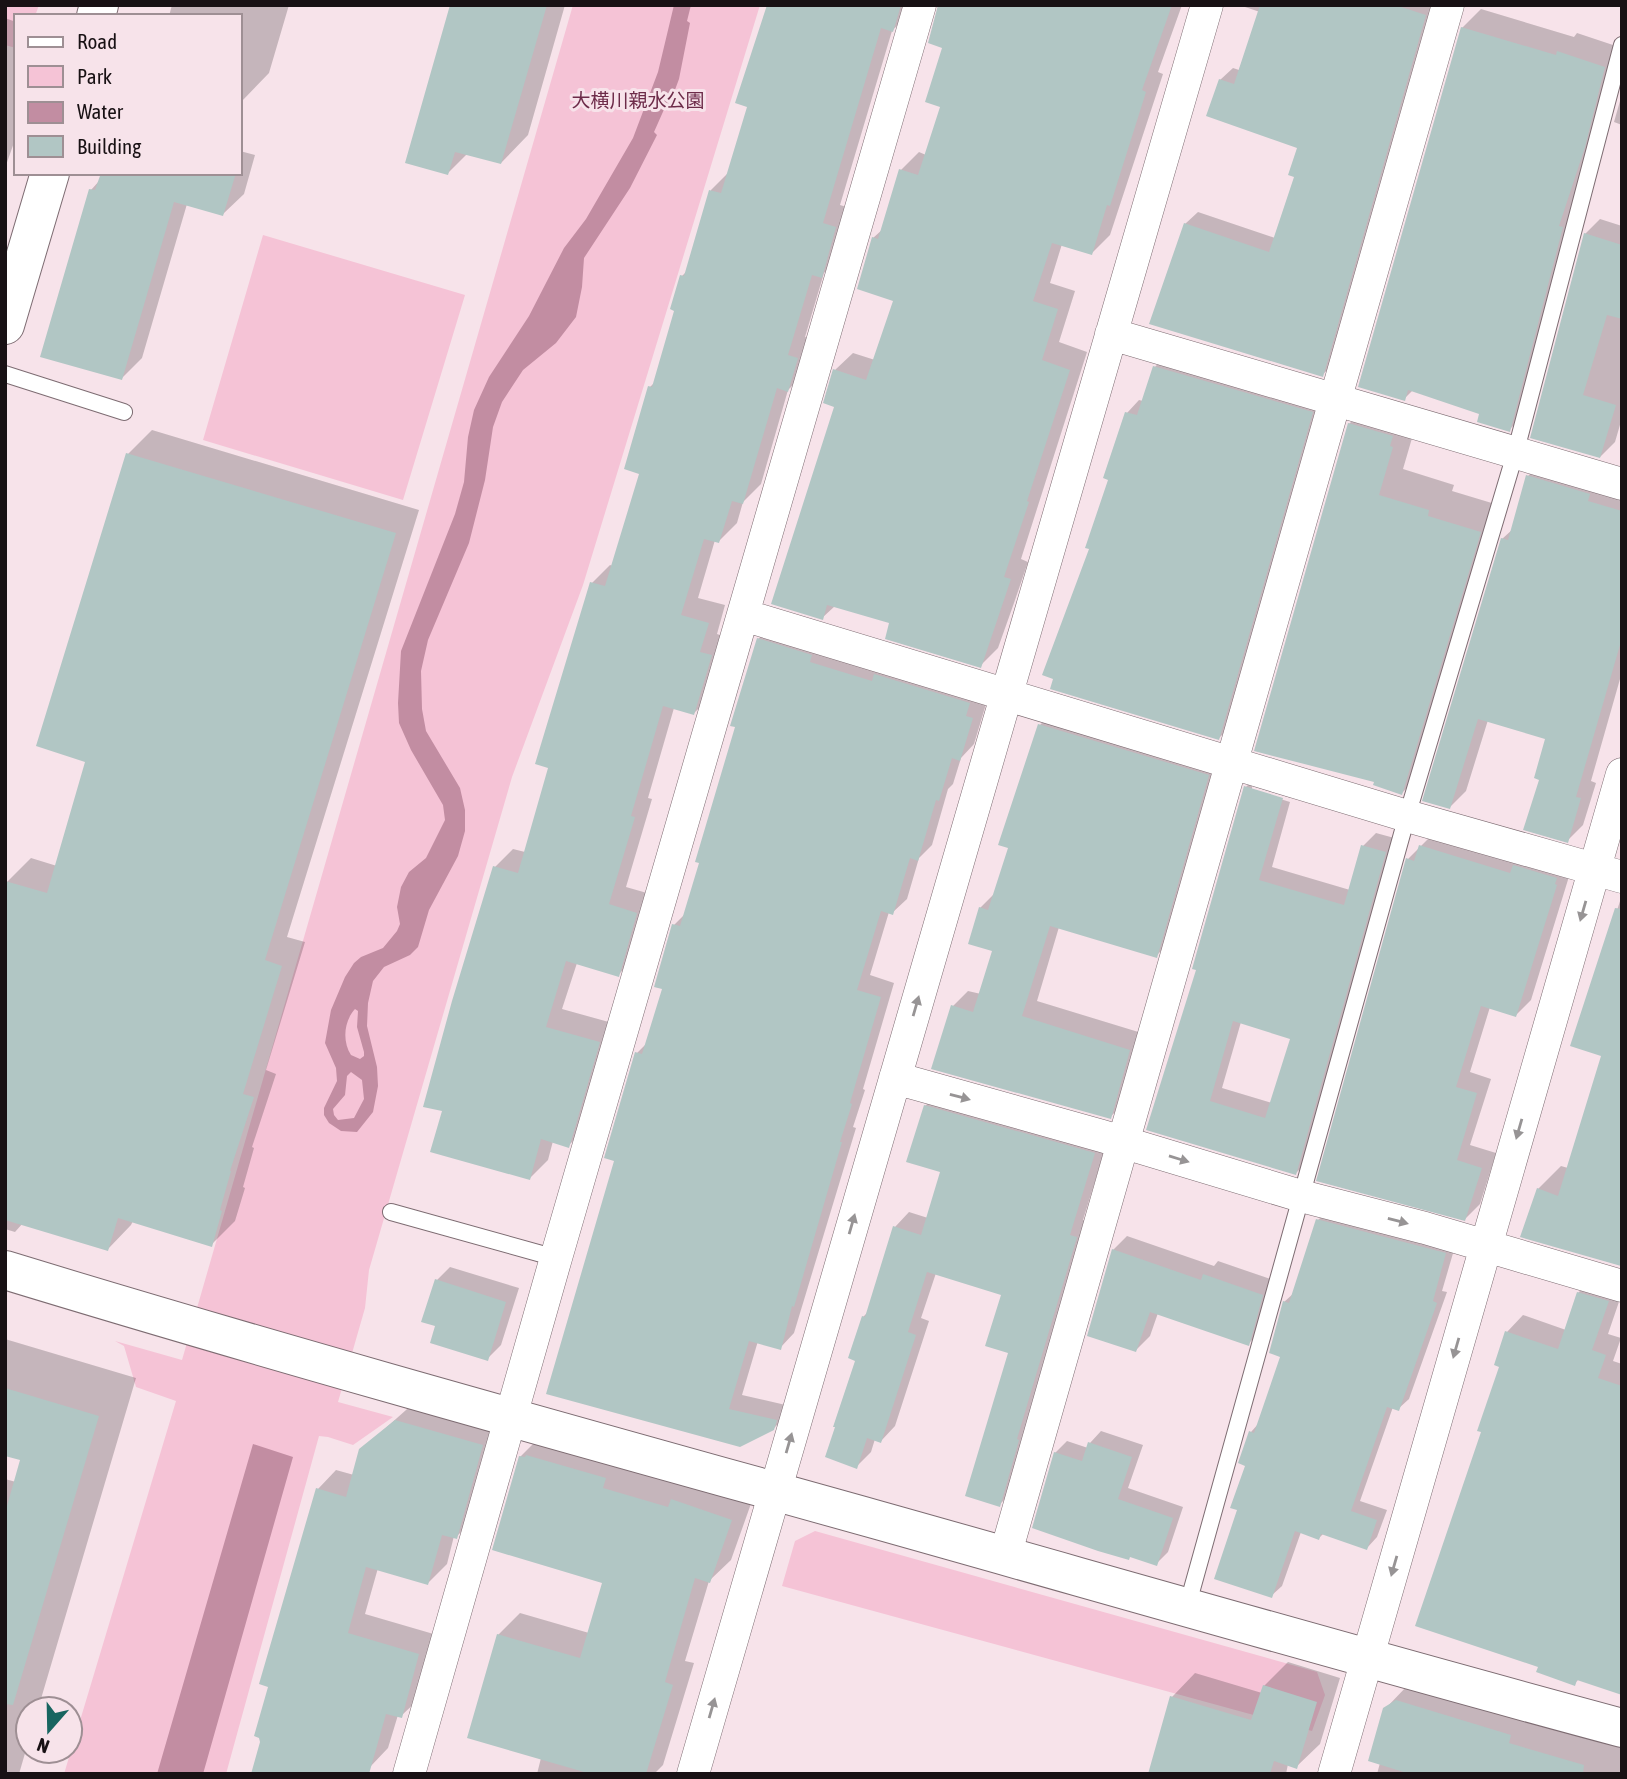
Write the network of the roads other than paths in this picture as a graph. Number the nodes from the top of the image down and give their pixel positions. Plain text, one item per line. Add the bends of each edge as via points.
1 (920, 5) edge
2 (1207, 5) edge
3 (1448, 5) edge
4 (1622, 45) edge
5 (49, 175) edge
6 (5, 325) edge
7 (1111, 334) junction
8 (5, 374) edge
9 (1335, 400) junction
10 (124, 412) dead end
11 (1515, 454) junction
12 (1622, 484) edge
13 (743, 615) junction
14 (1006, 695) junction
15 (1232, 763) junction
16 (1622, 774) edge
17 (1407, 816) junction
18 (1608, 873) edge
19 (895, 1079) junction
20 (1123, 1142) junction
21 (1301, 1196) junction
22 (391, 1212) dead end
23 (1484, 1246) junction
24 (556, 1258) junction
25 (5, 1270) edge
26 (1622, 1286) edge
27 (512, 1416) junction
28 (775, 1492) junction
29 (1005, 1556) junction
30 (1187, 1607) junction
31 (1367, 1660) junction
32 (1622, 1728) edge
33 (409, 1774) edge
34 (693, 1774) edge
35 (1334, 1774) edge

1 - 13 street
2 - 7 street
3 - 9 street
4 - 11 lane
5 - 6 street
7 - 9 street
7 - 14 street
8 - 10 lane
9 - 11 street
9 - 15 street
11 - 12 street
11 - 17 lane
13 - 14 street
13 - 24 street
14 - 15 street
19 -> 14 street
15 - 17 street
15 - 20 street
16 - 18 street
17 - 18 street
17 - 21 lane
18 -> 23 street
19 -> 20 street
28 -> 19 street
20 -> 21 street
20 - 29 street
21 -> 23 street
21 - 30 lane
22 - 24 lane
23 - 26 street
23 -> 31 street
24 - 27 street
25 - 27 street
27 - 28 street
27 - 33 street
28 - 29 street
34 -> 28 street
29 - 30 street
30 - 31 street
31 - 32 street
31 - 35 street

